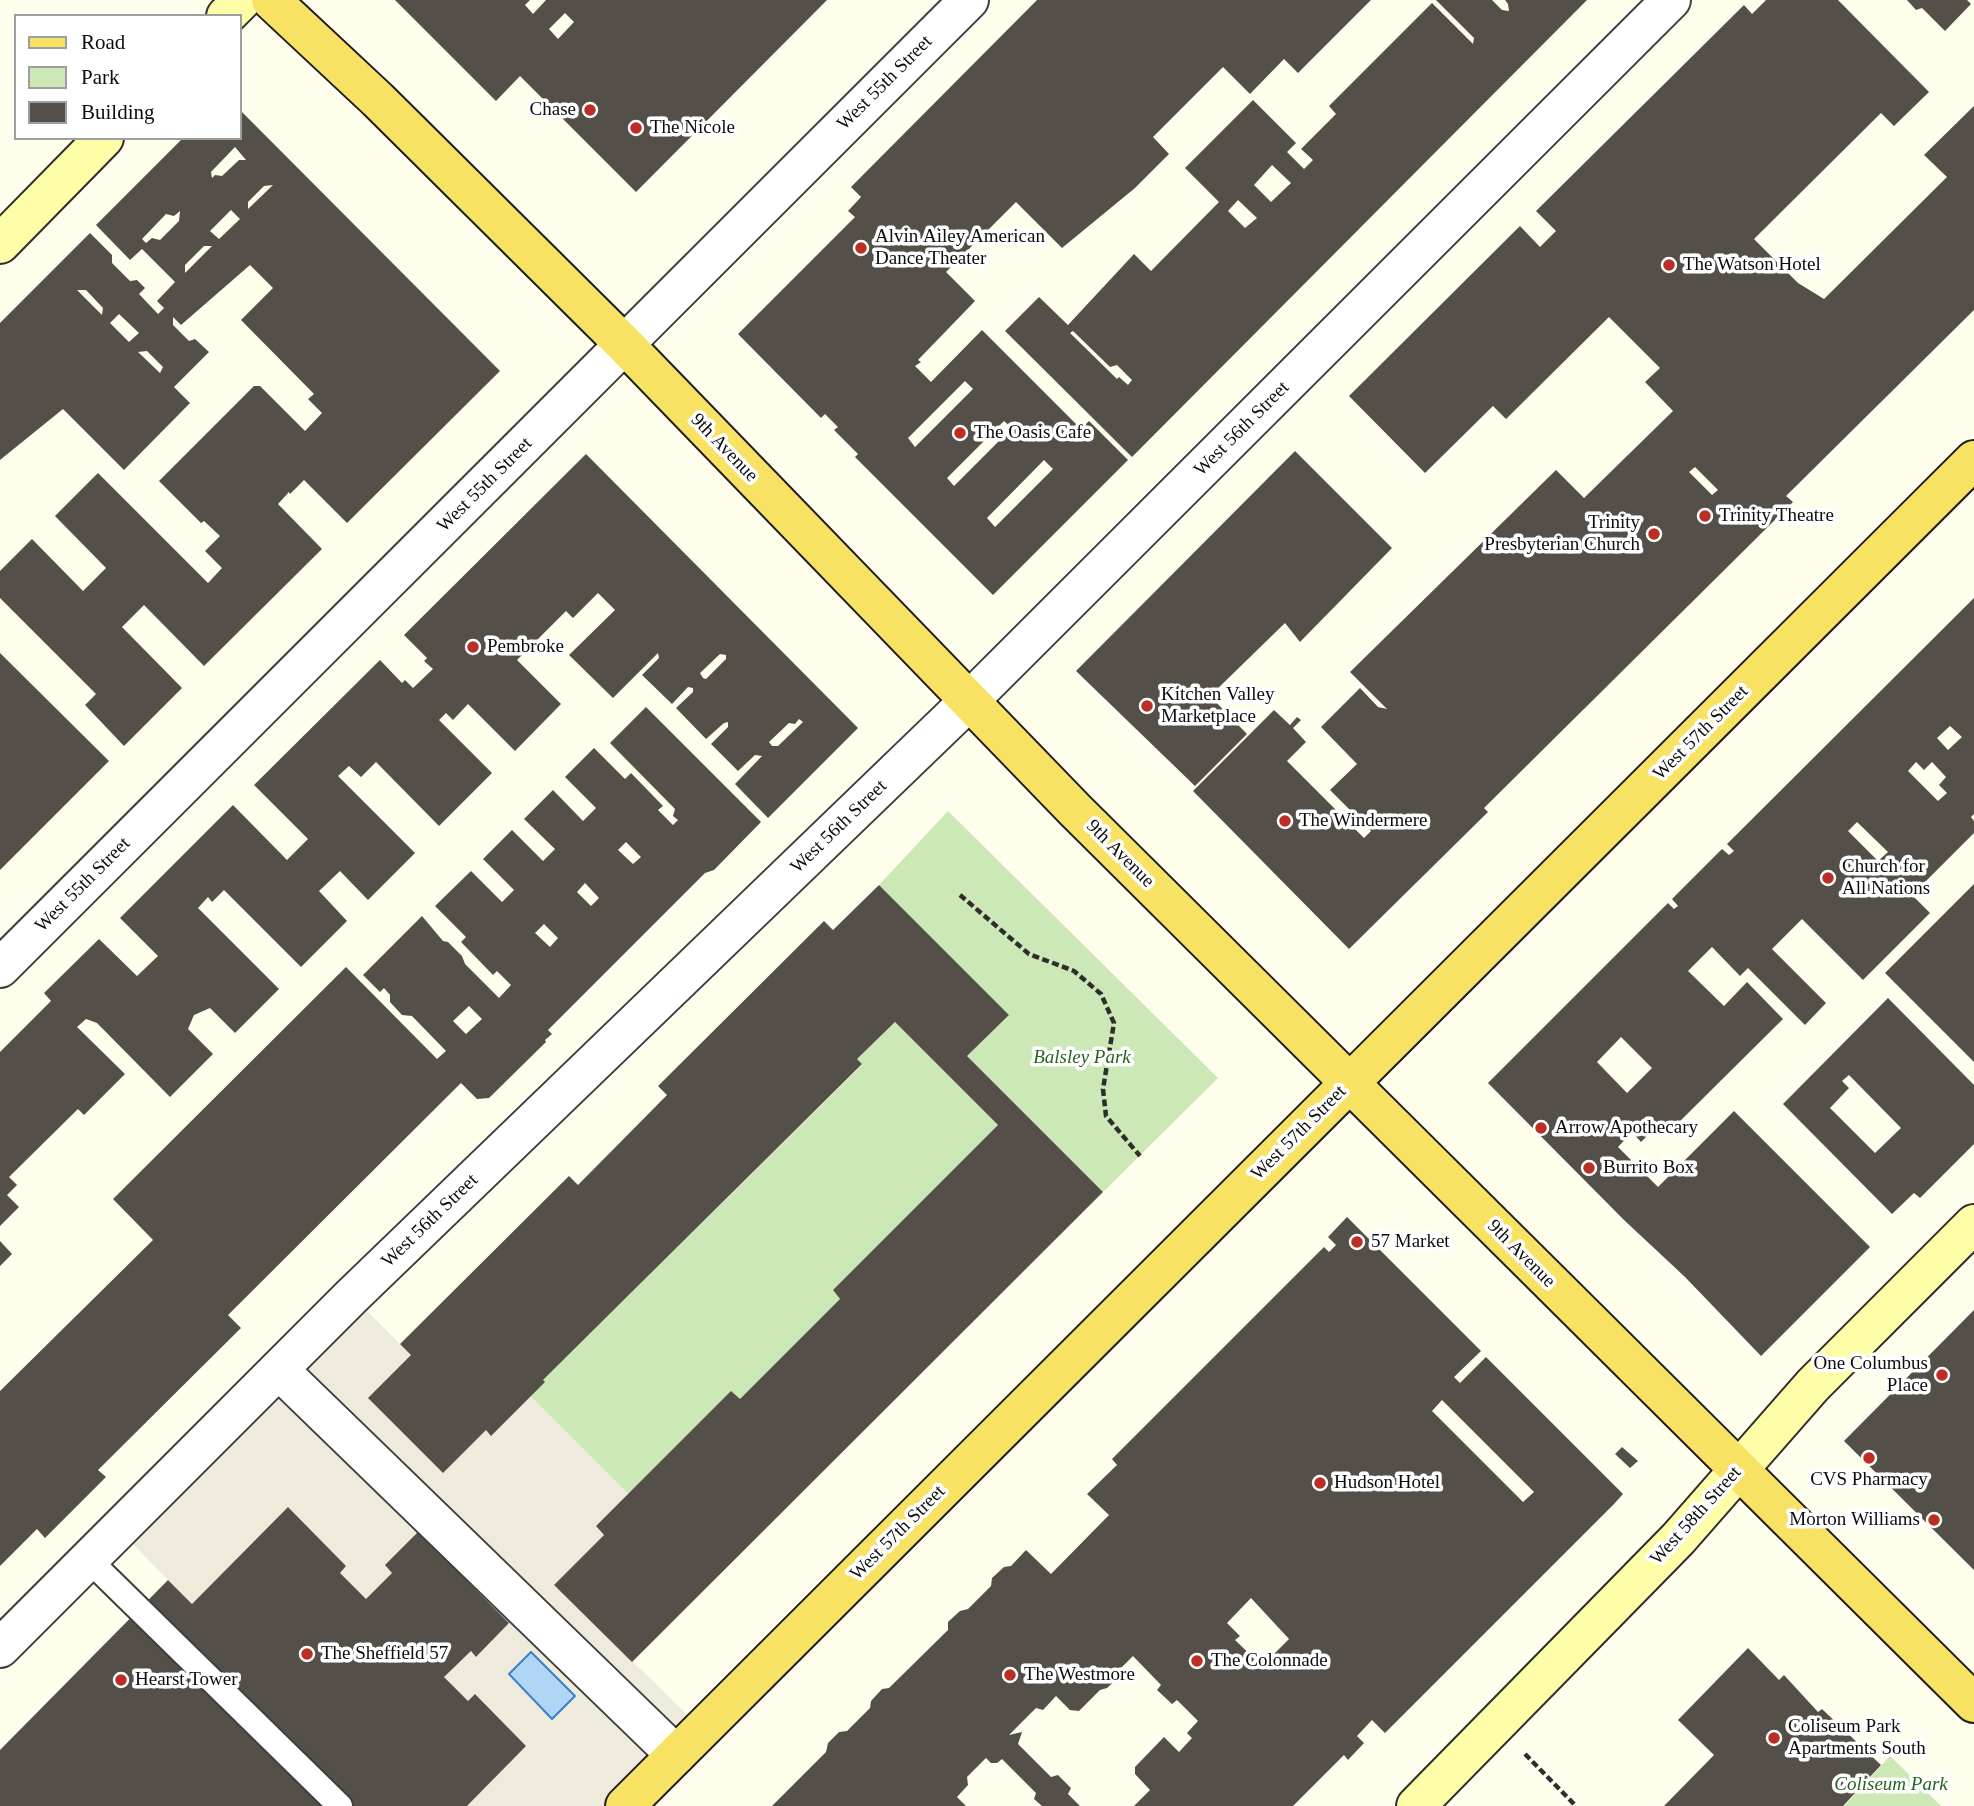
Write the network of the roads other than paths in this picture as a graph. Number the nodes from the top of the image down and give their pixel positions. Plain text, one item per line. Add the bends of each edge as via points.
1 (242, 0) edge
2 (271, 0) edge
3 (969, 0) edge
4 (1671, 0) edge
5 (228, 14) edge
6 (102, 140) edge
7 (0, 244) edge
8 (625, 345) junction
9 (1974, 460) edge
10 (969, 701) junction
11 (0, 968) edge
12 (1350, 1082) junction
13 (1974, 1224) edge
14 (279, 1370) junction
15 (1738, 1471) junction
16 (88, 1559) junction
17 (0, 1648) edge
18 (1974, 1703) edge
19 (676, 1755) junction
20 (340, 1806) edge
21 (625, 1806) edge
22 (1416, 1806) edge

1 - 5 street
2 - 8 main road, 9th Avenue
3 - 8 street, West 55th Street
4 - 10 street, West 56th Street
6 - 7 street
8 - 10 main road, 9th Avenue
8 - 11 street, West 55th Street
9 - 12 main road, West 57th Street
10 - 12 main road, 9th Avenue
10 - 14 street, West 56th Street
12 - 15 main road, 9th Avenue
12 - 19 main road, West 57th Street
13 - 15 street, West 58th Street via 1813,1385
14 - 16 street, West 56th Street
14 - 19 street
15 - 18 main road, 9th Avenue
15 - 22 street, West 58th Street via 1678,1539
16 - 17 street, West 56th Street
16 - 20 lane
19 - 21 main road, West 57th Street

